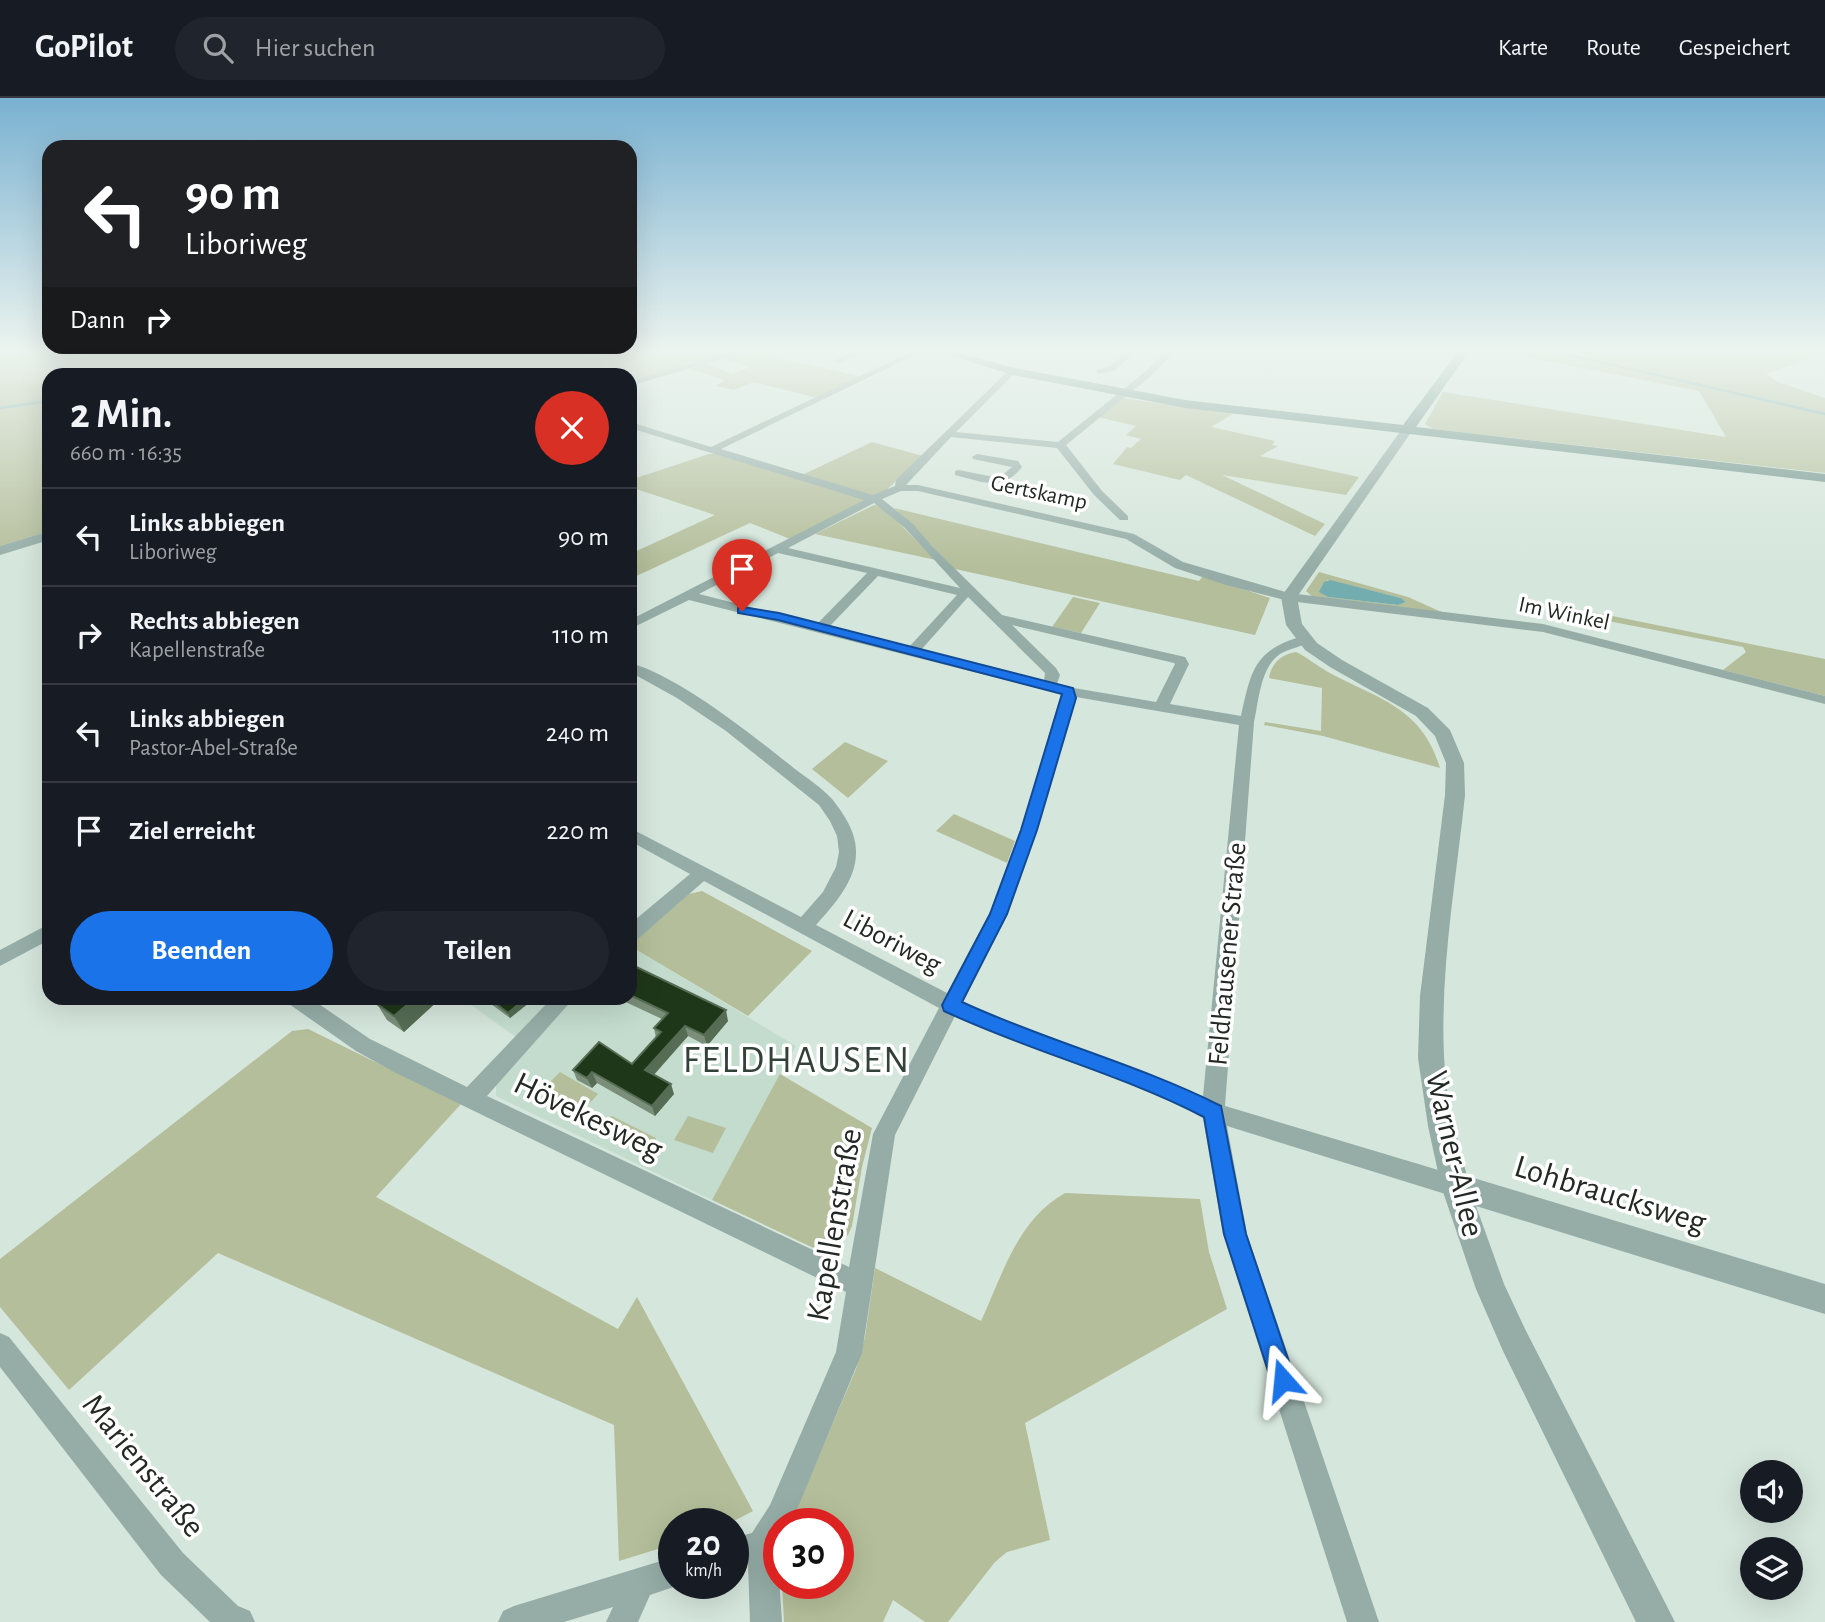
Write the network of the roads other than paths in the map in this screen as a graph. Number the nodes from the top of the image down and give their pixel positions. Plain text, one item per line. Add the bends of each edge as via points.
1 (766, 424) edge
2 (958, 424) edge
3 (1086, 424) edge
4 (1346, 424) edge
5 (1411, 424) edge
6 (637, 427) edge
7 (1406, 431) junction
8 (948, 434) junction
9 (991, 439) junction
10 (1060, 445) junction
11 (712, 450) junction
12 (977, 457) junction
13 (958, 473) junction
14 (1825, 478) edge
15 (901, 488) junction
16 (939, 493) junction
17 (877, 500) junction
18 (1100, 529) junction
19 (1131, 533) joint
20 (42, 537) edge
21 (777, 550) junction
22 (0, 551) edge
23 (875, 572) junction
24 (970, 594) junction
25 (690, 596) junction
26 (1289, 597) junction
27 (998, 617) junction
28 (637, 622) edge
29 (820, 628) junction
30 (1304, 640) junction
31 (913, 651) junction
32 (637, 670) edge
33 (1049, 685) junction
34 (1068, 691) junction
35 (1825, 700) edge
36 (1161, 707) junction
37 (1247, 722) junction
38 (637, 838) edge
39 (702, 873) junction
40 (804, 926) junction
41 (637, 929) edge
42 (42, 935) edge
43 (0, 959) edge
44 (306, 1005) edge
45 (557, 1005) edge
46 (951, 1005) junction
47 (471, 1098) junction
48 (1213, 1112) junction
49 (1455, 1186) junction
50 (859, 1285) junction
51 (1825, 1298) edge
52 (0, 1346) edge
53 (749, 1547) edge
54 (749, 1557) edge
55 (658, 1577) edge
56 (639, 1584) junction
57 (239, 1622) edge
58 (514, 1622) edge
59 (622, 1622) edge
60 (766, 1622) edge
61 (1363, 1622) edge
62 (1656, 1622) edge

1 - 11 street
2 - 8 street
3 - 10 street
4 - 7 main road
5 - 7 main road
6 - 11 street
7 - 14 main road
7 - 26 street
8 - 9 street
8 - 15 street via 900,482
9 - 10 street
9 - 12 street, Gertskamp
10 - 18 street via 1119,514
11 - 17 street
12 - 13 street, Gertskamp
12 - 13 street, Gertskamp via 1017,467 1002,481
13 - 16 street, Gertskamp
15 - 16 street, Gertskamp
15 - 17 street
16 - 18 street, Gertskamp
17 - 21 street
17 - 24 street via 909,526
18 - 19 street, Gertskamp
19 - 26 street, Im Winkel via 1160,557 1179,565
20 - 22 street
21 - 23 street
21 - 25 street
23 - 24 street
23 - 29 street
24 - 27 street
24 - 31 street
25 - 28 street
25 - 29 street
26 - 30 street via 1290,618
26 - 35 street, Im Winkel via 1543,628
27 - 33 street via 1051,671
27 - 36 street via 1180,660
29 - 31 street
30 - 37 street, Feldhausener Straße via 1277,648 1265,659
30 - 49 street, Warner-Allee via 1327,659 1409,701 1442,733 1454,756 1456,774 1432,996 1432,1058
31 - 33 street
32 - 40 street via 707,709 825,801 839,818 848,856 842,879
33 - 34 street
34 - 36 street
34 - 46 street, Kapellenstraße via 1029,830 999,914
36 - 37 street
37 - 48 street, Feldhausener Straße
38 - 39 street, Liboriweg
39 - 40 street, Liboriweg
39 - 41 street
40 - 46 street, Liboriweg
42 - 43 street
44 - 47 street, Hövekesweg via 363,1045
45 - 47 street
46 - 48 street, Liboriweg via 1003,1030 1181,1095
46 - 50 street, Kapellenstraße via 884,1134
47 - 50 street, Hövekesweg
48 - 49 street, Lohbraucksweg
48 - 61 street, Feldhausener Straße via 1235,1234
49 - 51 street, Lohbraucksweg
49 - 62 street, Warner-Allee via 1514,1340
50 - 53 street, Kapellenstraße via 849,1353 780,1515
52 - 57 street, Marienstraße via 173,1564 227,1617
54 - 60 street, Kapellenstraße
55 - 56 street
56 - 58 street
56 - 59 street

